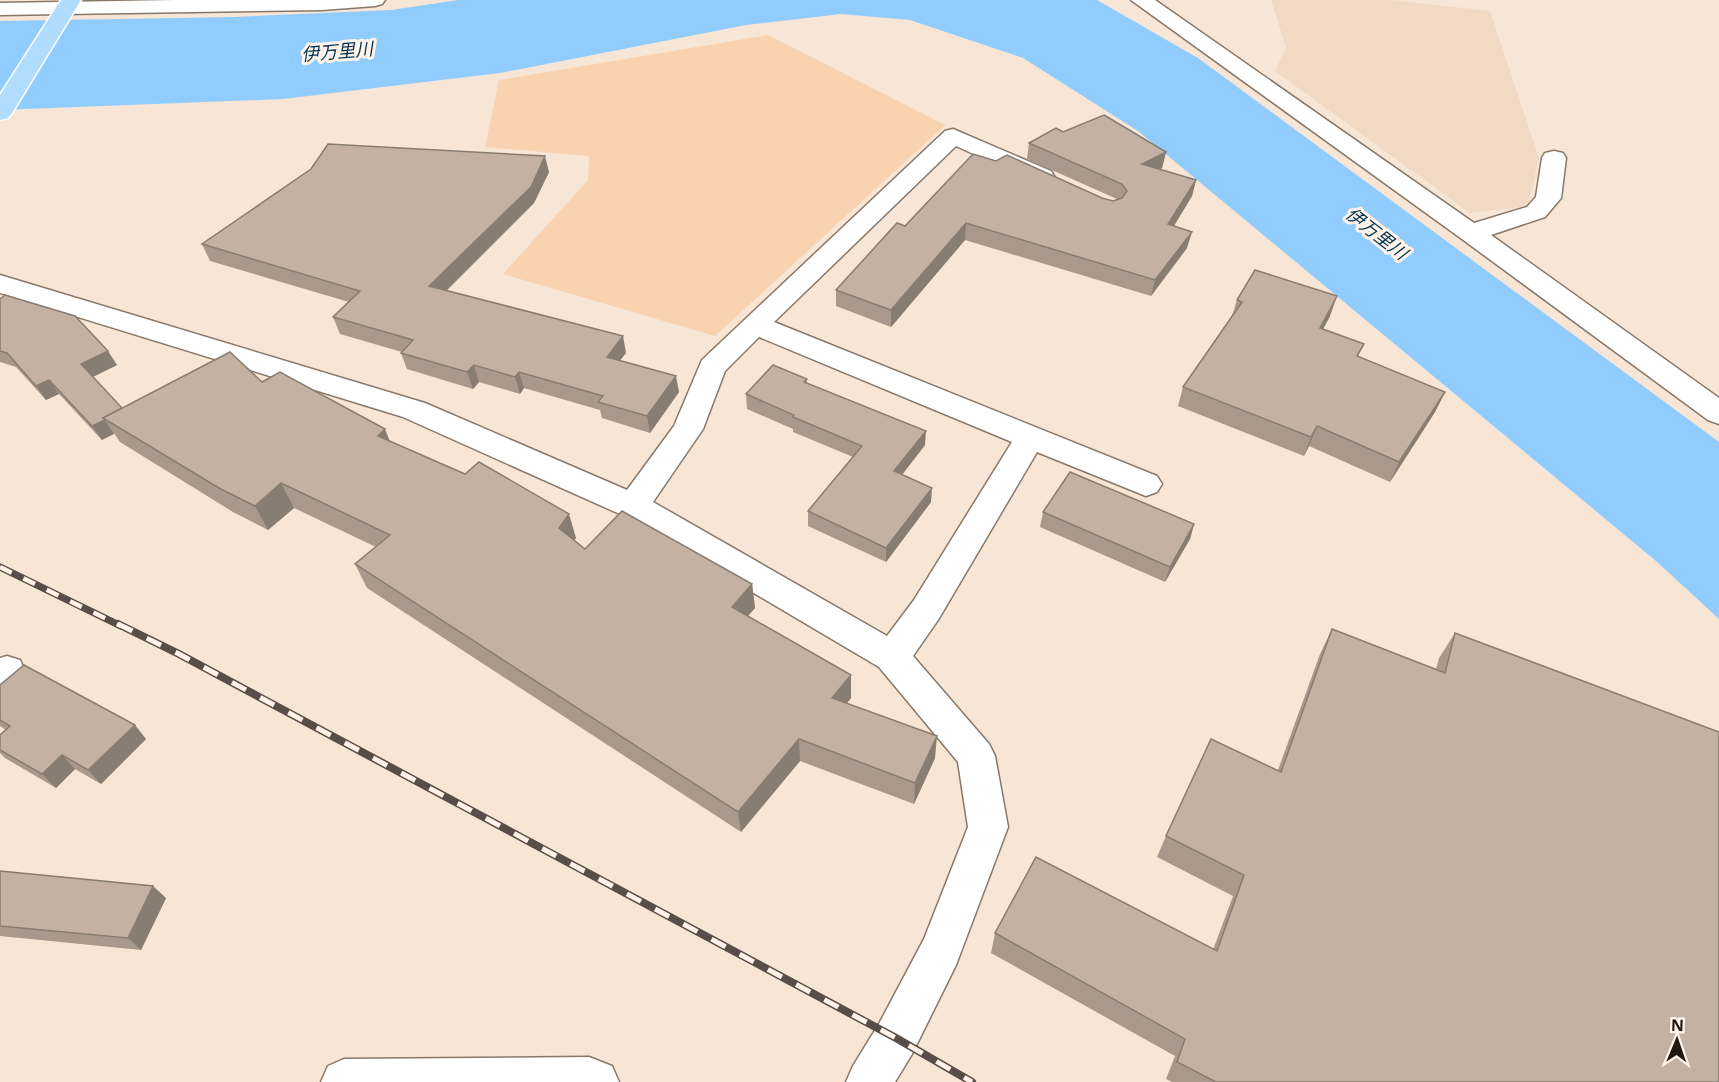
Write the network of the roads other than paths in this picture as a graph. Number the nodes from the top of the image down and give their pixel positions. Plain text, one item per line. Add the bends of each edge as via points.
1 (375, 0) edge
2 (1141, 0) edge
3 (68, 5) edge
4 (0, 9) edge
5 (0, 113) edge
6 (1554, 158) dead end
7 (1068, 188) edge
8 (1471, 232) junction
9 (0, 284) edge
10 (754, 325) junction
11 (1719, 413) edge
12 (1031, 437) junction
13 (1146, 484) dead end
14 (633, 506) junction
15 (892, 657) junction
16 (344, 1082) edge
17 (596, 1082) edge
18 (869, 1082) edge

1 - 3 street via 322,4
2 - 8 street
3 - 4 street
3 - 5 main road
6 - 8 street via 1548,198 1536,212
7 - 10 street via 953,135
8 - 11 street
9 - 14 street via 414,410
10 - 12 street
10 - 14 street via 712,367 688,429
12 - 13 street
12 - 15 street via 926,610
14 - 15 street
15 - 18 street via 976,756 988,827 941,950
16 - 17 street

